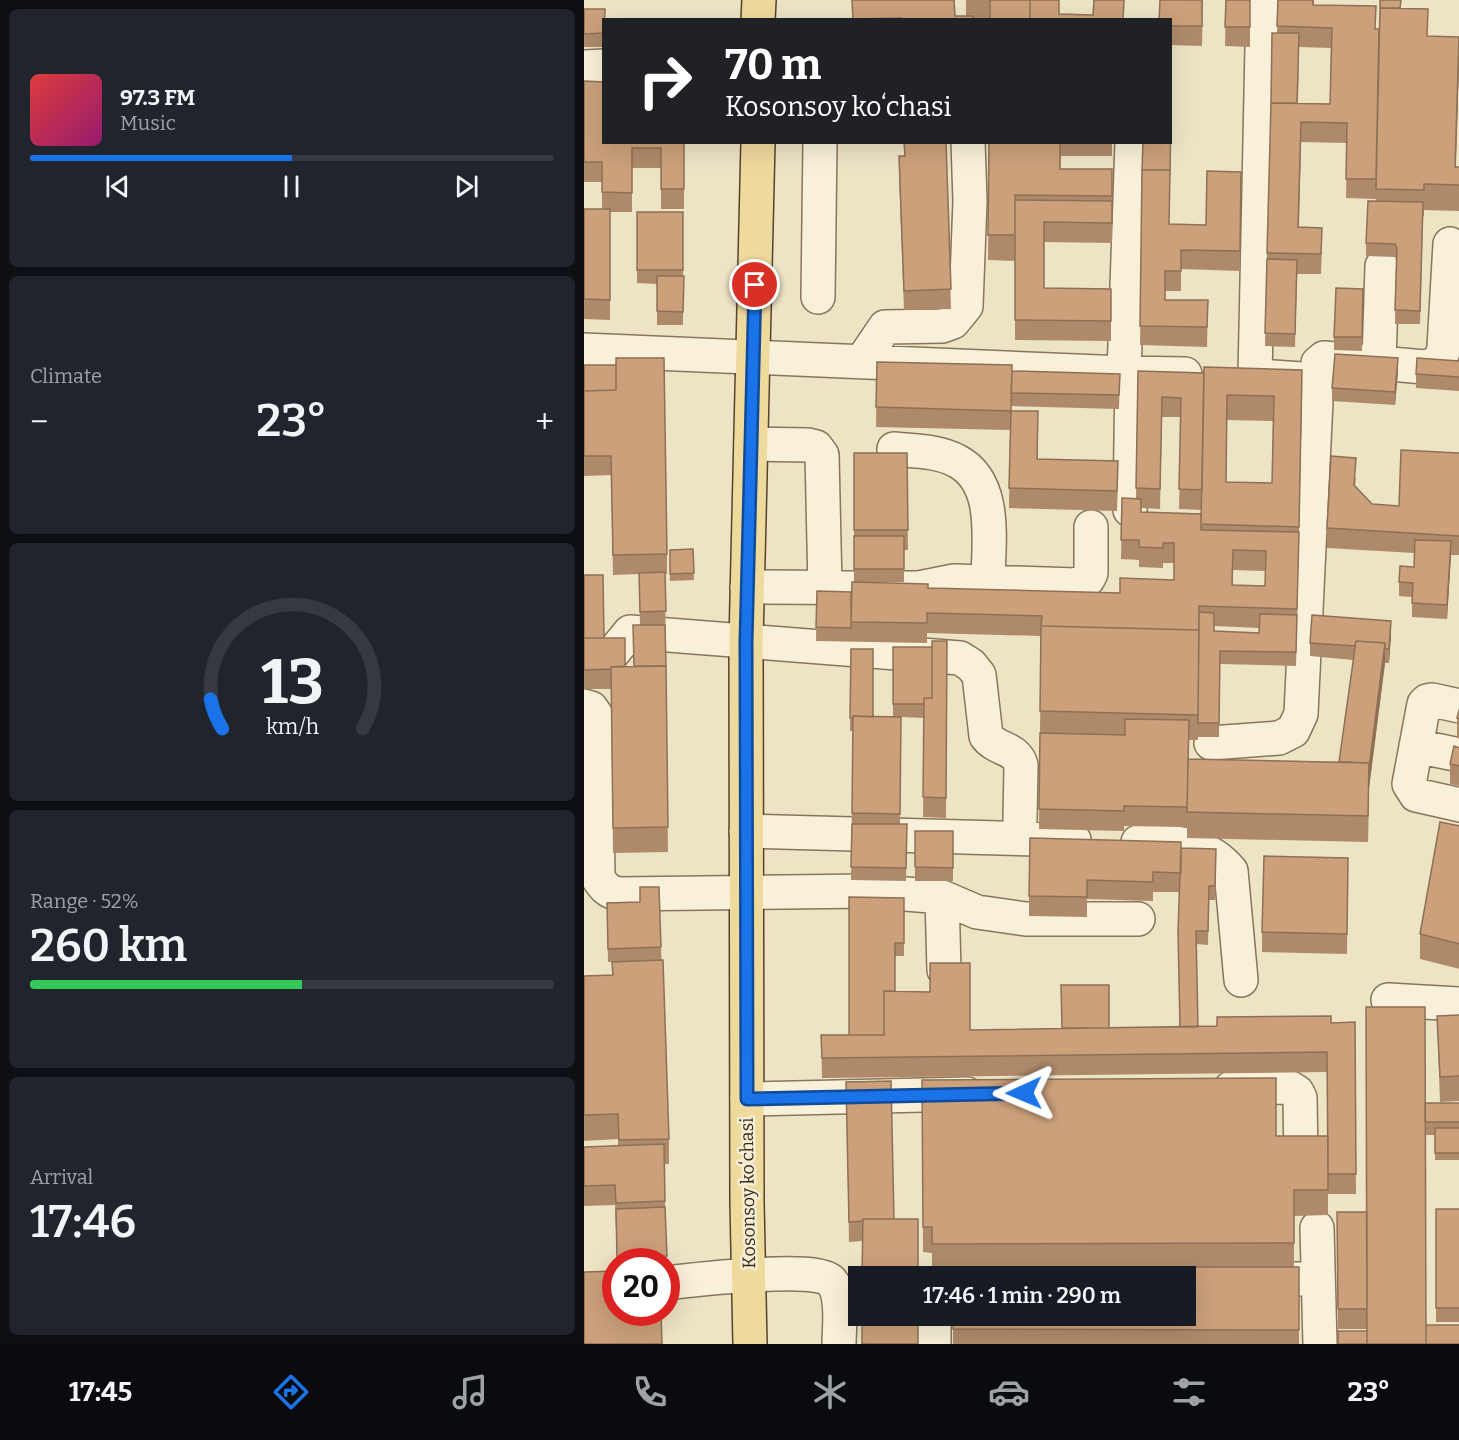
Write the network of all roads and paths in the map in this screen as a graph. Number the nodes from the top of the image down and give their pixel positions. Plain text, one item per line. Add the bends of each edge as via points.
1 (759, 0) edge
2 (1263, 0) edge
3 (758, 18) edge
4 (602, 66) edge
5 (584, 67) edge
6 (758, 144) edge
7 (820, 144) edge
8 (968, 144) edge
9 (1132, 144) edge
10 (1450, 244) dead end
11 (1382, 266) dead end
12 (818, 297) dead end
13 (584, 351) edge
14 (754, 356) junction
15 (862, 361) junction
16 (1379, 362) junction
17 (1128, 373) junction
18 (1255, 376) junction
19 (1317, 380) junction
20 (751, 444) junction
21 (894, 449) dead end
22 (1130, 510) edge
23 (1091, 527) dead end
24 (988, 583) junction
25 (747, 586) junction
26 (825, 587) junction
27 (746, 642) junction
28 (584, 655) edge
29 (584, 706) edge
30 (1460, 706) edge
31 (1211, 743) dead end
32 (1416, 746) junction
33 (1460, 755) edge
34 (1460, 805) edge
35 (1020, 820) dead end
36 (746, 831) junction
37 (746, 893) junction
38 (942, 897) junction
39 (1138, 920) dead end
40 (944, 970) edge
41 (1241, 980) dead end
42 (1388, 1000) dead end
43 (1460, 1005) edge
44 (1207, 1088) edge
45 (994, 1093) edge
46 (747, 1099) junction
47 (1301, 1159) edge
48 (1317, 1228) dead end
49 (749, 1275) junction
50 (1196, 1279) edge
51 (1318, 1279) junction
52 (680, 1282) edge
53 (934, 1326) edge
54 (750, 1344) edge
55 (839, 1344) edge
56 (934, 1344) edge
57 (1320, 1344) edge

1 - 3 main road
2 - 18 lane
4 - 5 lane
6 - 14 main road, Kosonsoy koʻchasi
7 - 12 lane
8 - 15 lane via 966,306 953,322 942,326 885,327
9 - 17 lane
10 - 16 lane via 1442,356 1436,364 1424,367
11 - 16 lane
13 - 14 lane
14 - 15 lane
14 - 20 main road, Kosonsoy koʻchasi
15 - 17 lane
16 - 19 lane via 1324,358 1318,363
17 - 18 lane
17 - 22 lane
18 - 19 lane
19 - 31 lane via 1301,714 1293,731 1279,738
20 - 25 main road, Kosonsoy koʻchasi
20 - 26 lane via 808,445 816,447 822,455
21 - 24 lane via 937,454 958,461 975,475 988,512
23 - 24 lane via 1091,573 1083,583
24 - 26 lane via 954,582 919,588
25 - 26 lane
25 - 27 main road, Kosonsoy koʻchasi
27 - 28 lane via 630,632 612,654
27 - 35 lane via 960,658 971,665 979,675 986,736 992,744 1019,758
27 - 36 main road, Kosonsoy koʻchasi
29 - 37 lane via 596,715 598,878 604,887 619,894
30 - 32 lane via 1427,701
32 - 33 lane
32 - 34 lane via 1409,784 1412,791 1421,797
36 - 37 main road, Kosonsoy koʻchasi
36 - 41 lane via 1182,843 1206,850 1231,871
37 - 38 lane via 870,891
37 - 46 main road, Kosonsoy koʻchasi
38 - 39 lane via 977,912 1026,919
38 - 40 lane
42 - 43 lane
44 - 47 lane via 1289,1087 1297,1092
45 - 46 lane
46 - 49 main road, Kosonsoy koʻchasi
48 - 51 lane
49 - 52 lane
49 - 54 main road, Kosonsoy koʻchasi
49 - 55 lane via 814,1275 831,1281 837,1290
50 - 51 lane
51 - 57 lane
53 - 56 lane

